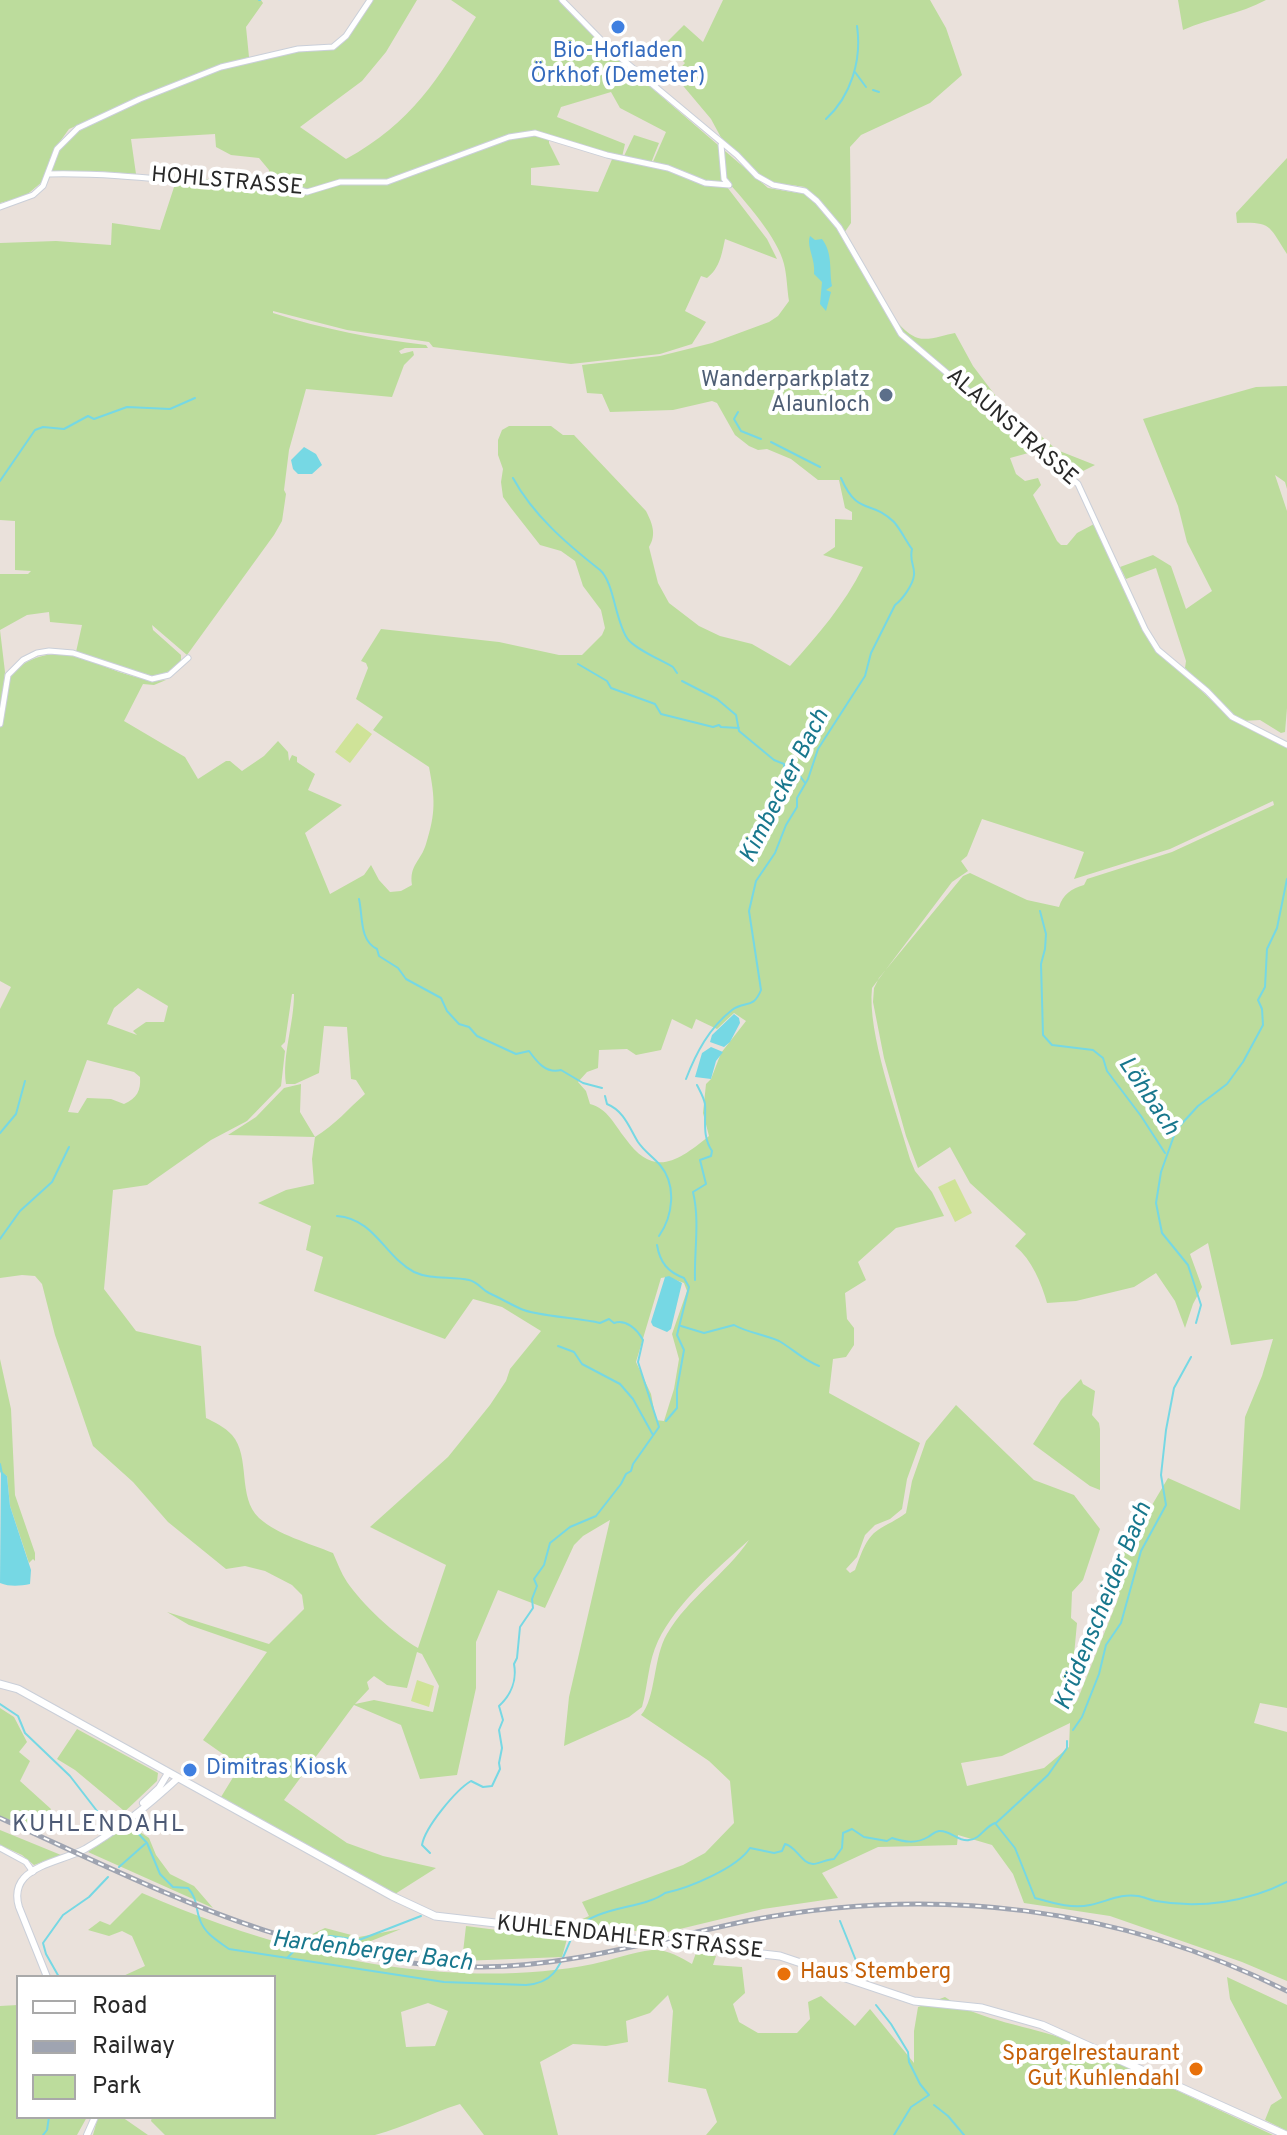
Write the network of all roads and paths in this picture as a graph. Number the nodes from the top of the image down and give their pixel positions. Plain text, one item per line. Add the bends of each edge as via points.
1 (370, 0) edge
2 (562, 0) edge
3 (721, 144) junction
4 (48, 174) junction
5 (0, 207) edge
6 (188, 658) dead end
7 (0, 724) edge
8 (1287, 745) edge
9 (0, 1684) edge
10 (168, 1773) junction
11 (178, 1778) junction
12 (133, 1815) junction
13 (0, 1848) edge
14 (33, 1872) junction
15 (46, 1975) edge
16 (1286, 2135) edge

1 - 4 street via 333,47 235,62 78,128 57,149
2 - 3 street via 610,49
3 - 4 street, HOHLSTRASSE via 729,185 705,183 535,133 489,144 402,178 340,182 307,192 144,176
3 - 8 street, ALAUNSTRASSE via 765,182 805,191 817,201 839,227 901,334 1078,484 1158,650 1232,717
4 - 5 street via 33,195
6 - 7 street via 169,675 152,679 73,653 37,653 8,675
9 - 10 main road, KUHLENDAHLER STRASSE via 18,1689
10 - 11 main road, KUHLENDAHLER STRASSE
10 - 12 street
11 - 12 street
11 - 16 main road, KUHLENDAHLER STRASSE via 424,1912 453,1920 772,1955 914,2001 970,2006 1017,2018 1078,2039
12 - 14 street via 77,1853
13 - 14 street
14 - 15 street via 20,1884 17,1902

